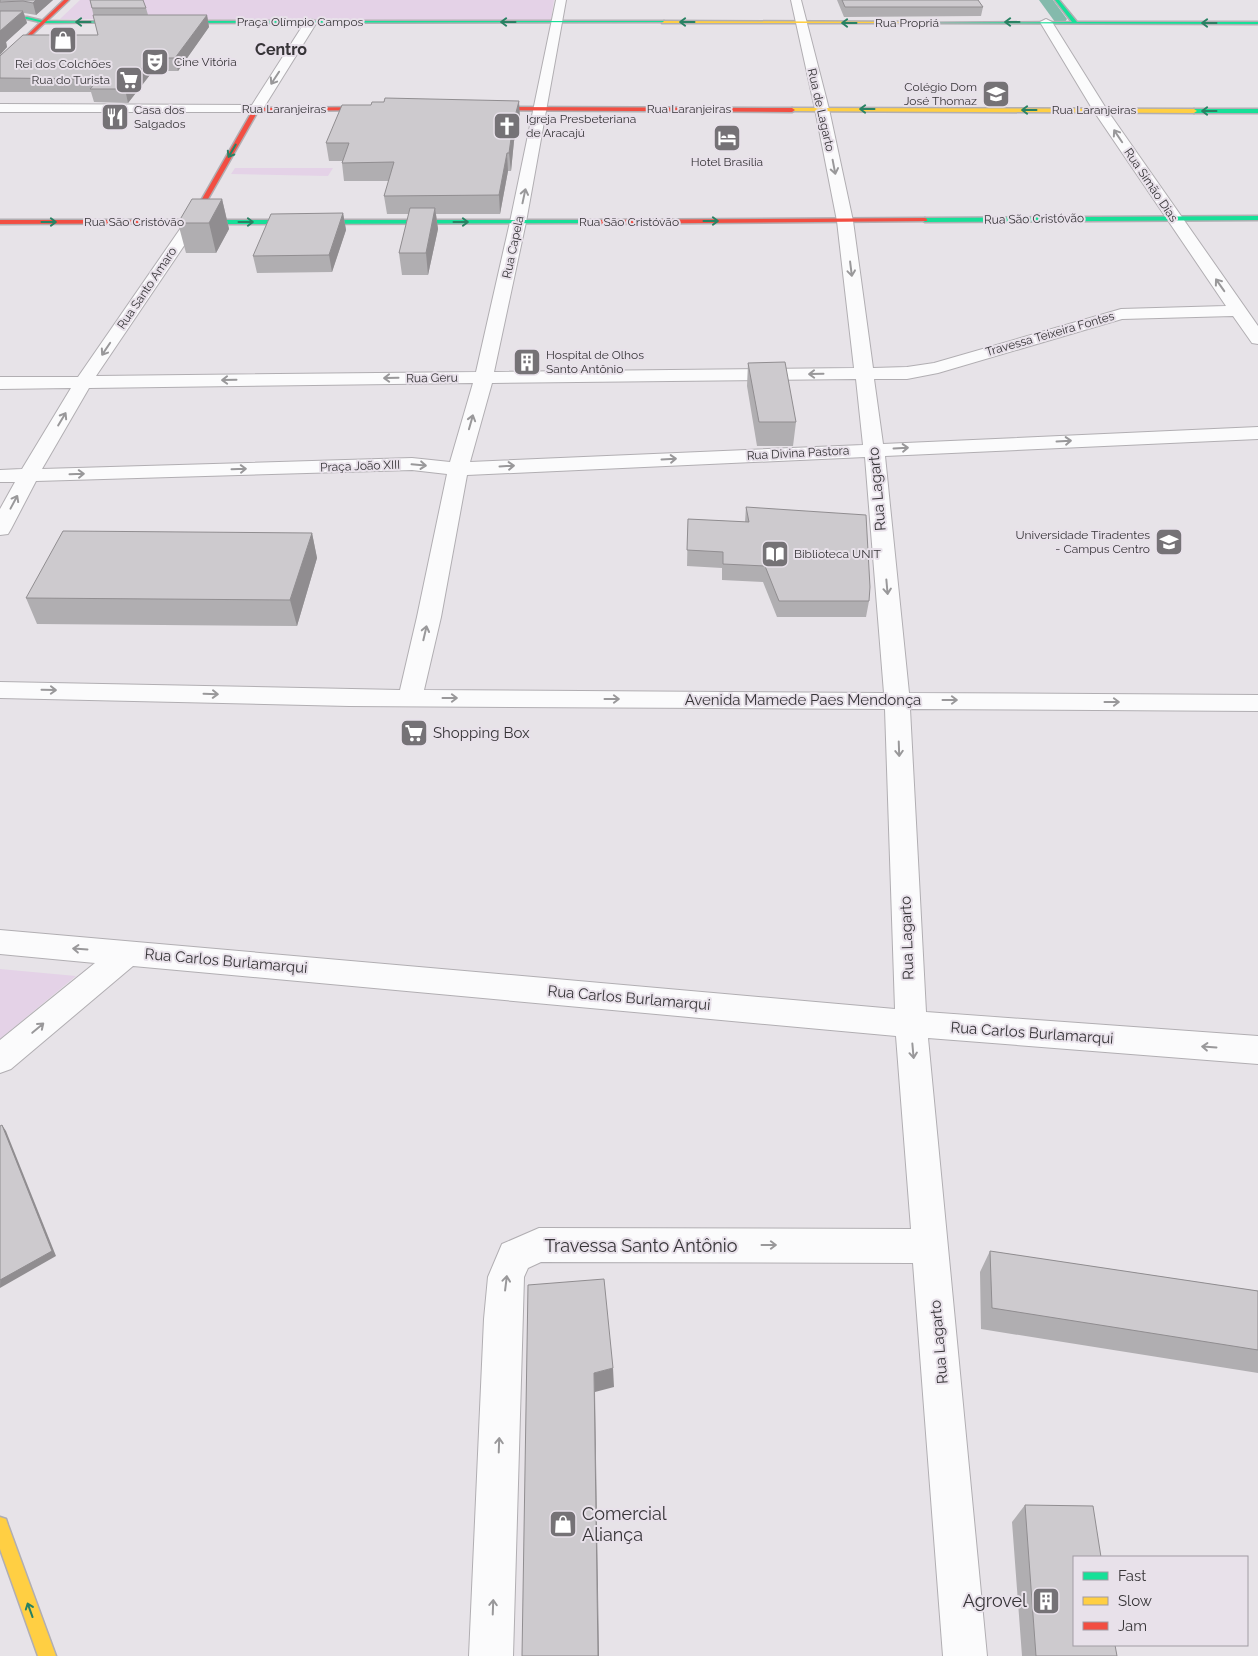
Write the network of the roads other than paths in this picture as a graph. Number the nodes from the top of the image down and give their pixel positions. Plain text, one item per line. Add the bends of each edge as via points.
1 (67, 0) edge
2 (561, 0) edge
3 (796, 0) edge
4 (1057, 0) edge
5 (0, 18) edge
6 (1045, 21) junction
7 (1070, 21) junction
8 (44, 22) junction
9 (146, 22) edge
10 (165, 22) edge
11 (311, 22) junction
12 (557, 22) junction
13 (800, 23) junction
14 (1258, 23) edge
15 (0, 64) edge
16 (0, 108) edge
17 (256, 109) junction
18 (392, 109) edge
19 (470, 109) edge
20 (542, 109) junction
21 (822, 109) junction
22 (1100, 110) junction
23 (1258, 111) edge
24 (1173, 218) junction
25 (1258, 218) edge
26 (845, 221) junction
27 (0, 222) edge
28 (192, 222) junction
29 (518, 222) junction
30 (1238, 311) junction
31 (1258, 339) edge
32 (865, 374) junction
33 (484, 377) junction
34 (84, 381) junction
35 (0, 383) edge
36 (1258, 433) edge
37 (874, 450) junction
38 (458, 469) junction
39 (0, 476) edge
40 (28, 476) junction
41 (0, 529) edge
42 (0, 690) edge
43 (410, 698) junction
44 (897, 700) junction
45 (1258, 703) edge
46 (0, 942) edge
47 (128, 952) junction
48 (911, 1024) junction
49 (1258, 1050) edge
50 (0, 1059) edge
51 (931, 1246) junction
52 (0, 1525) edge
53 (46, 1656) edge
54 (491, 1656) edge
55 (965, 1656) edge

1 - 8 street
2 - 12 street, Rua Capela
3 - 13 street, Rua de Lagarto
4 - 7 street
5 - 8 street
6 - 7 street
6 -> 13 street, Rua Propriá
6 - 22 street, Rua Simão Dias
14 -> 7 street
9 -> 8 street
8 - 15 street
10 - 11 street, Praça Olímpio Campos
12 -> 11 street, Praça Olímpio Campos
11 -> 17 street, Rua Santo Amaro
13 -> 12 street, Rua Propriá
12 - 20 street, Rua Capela
13 - 21 street, Rua de Lagarto
16 - 17 street, Rua Laranjeiras
17 - 18 street, Rua Laranjeiras
17 -> 28 street, Rua Santo Amaro
19 - 20 street, Rua Laranjeiras
20 - 21 street, Rua Laranjeiras
29 -> 20 street, Rua Capela
22 -> 21 street, Rua Laranjeiras
21 -> 26 street, Rua de Lagarto
23 -> 22 street, Rua Laranjeiras
24 -> 22 street, Rua Simão Dias
24 - 25 street, Rua São Cristóvão
24 - 26 street, Rua São Cristóvão
30 -> 24 street, Rua Simão Dias
29 -> 26 street, Rua São Cristóvão
26 -> 32 street, Rua Lagarto
27 -> 28 street, Rua São Cristóvão
28 -> 29 street, Rua São Cristóvão
28 -> 34 street, Rua Santo Amaro
29 - 33 street, Rua Capela
30 - 31 street, Rua Simão Dias
30 - 32 street, Travessa Teixeira Fontes via 1121,314 931,371
32 -> 33 street, Rua Geru
32 - 37 street, Rua Lagarto
33 -> 34 street, Rua Geru
38 -> 33 street, Rua Capela
34 - 35 street, Rua Geru
40 -> 34 street, Rua Santo Amaro
37 -> 36 street, Rua Divina Pastora
38 -> 37 street, Rua Divina Pastora
37 -> 44 street, Rua Lagarto
40 -> 38 street, Praça João XIII via 412,464
43 -> 38 street
39 - 40 street, Praça João XIII
41 -> 40 street, Rua Santo Amaro
42 -> 43 street, Avenida Mamede Paes Mendonça
43 -> 44 street, Avenida Mamede Paes Mendonça
44 -> 45 street, Avenida Mamede Paes Mendonça
44 -> 48 street, Rua Lagarto
47 -> 46 street, Rua Carlos Burlamarqui
47 - 48 street, Rua Carlos Burlamarqui
50 -> 47 street
49 -> 48 street, Rua Carlos Burlamarqui
48 -> 51 street, Rua Lagarto
54 -> 51 street, Travessa Santo Antônio via 503,1319 506,1277 515,1256 539,1245
51 - 55 street, Rua Lagarto
53 -> 52 street

